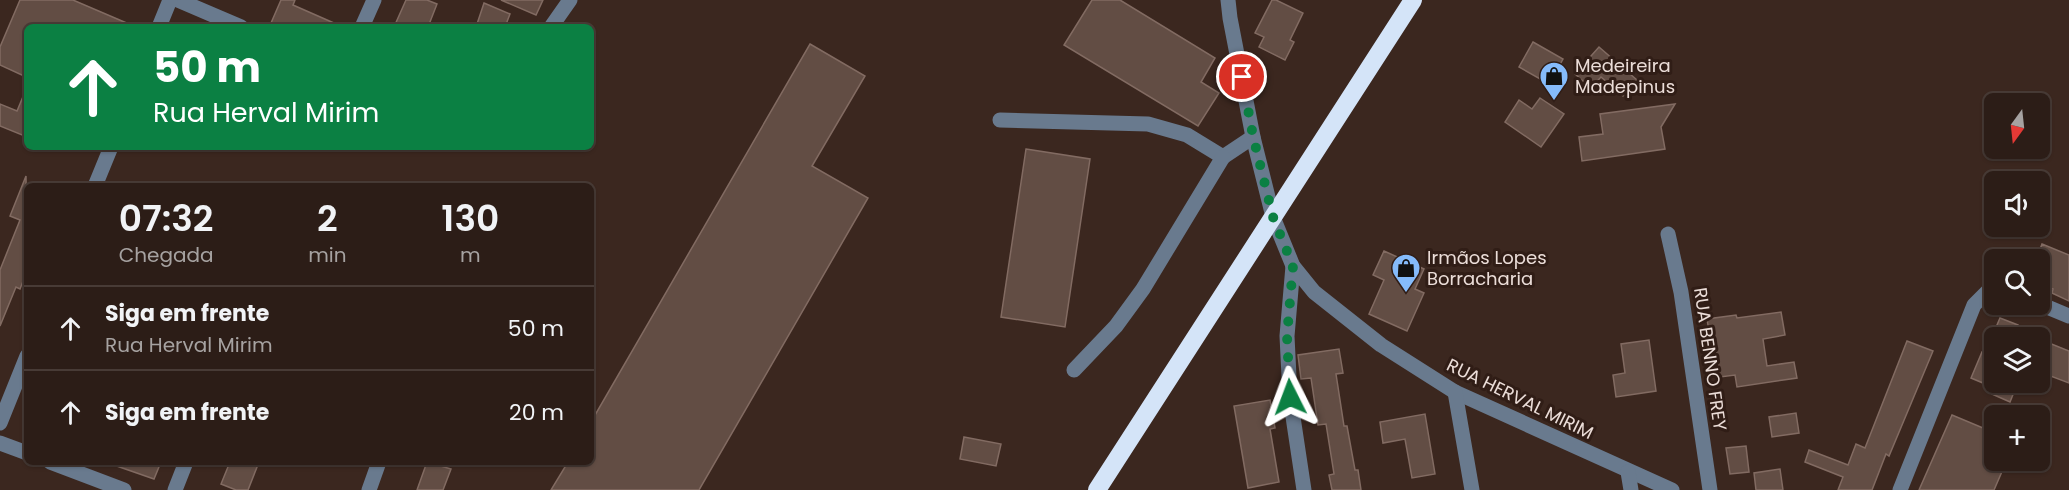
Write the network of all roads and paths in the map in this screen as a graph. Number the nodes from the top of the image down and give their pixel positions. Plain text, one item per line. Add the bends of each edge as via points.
1 (170, 0) edge
2 (178, 0) edge
3 (374, 0) edge
4 (570, 0) edge
5 (1228, 0) edge
6 (1413, 0) edge
7 (160, 24) edge
8 (234, 24) edge
9 (363, 24) edge
10 (553, 24) edge
11 (1000, 120) dead end
12 (1253, 136) junction
13 (110, 150) edge
14 (1223, 157) junction
15 (97, 183) edge
16 (1273, 217) junction
17 (1668, 234) dead end
18 (1293, 266) junction
19 (1984, 297) edge
20 (2050, 308) edge
21 (2069, 316) edge
22 (24, 363) edge
23 (1074, 369) dead end
24 (1455, 392) junction
25 (0, 423) edge
26 (0, 443) edge
27 (24, 452) edge
28 (58, 465) edge
29 (185, 465) edge
30 (378, 465) edge
31 (1628, 472) junction
32 (124, 490) edge
33 (175, 490) edge
34 (369, 490) edge
35 (1097, 490) edge
36 (1304, 490) edge
37 (1472, 490) edge
38 (1631, 490) edge
39 (1672, 490) edge
40 (1710, 490) edge
41 (1900, 490) edge

1 - 7 street
2 - 8 street
3 - 9 street
4 - 10 street
5 - 12 street, RUA HERVAL MIRIM
6 - 16 highway
11 - 14 street via 1148,124 1187,135
12 - 14 street
12 - 16 street, RUA HERVAL MIRIM
13 - 15 street
14 - 23 street via 1143,289 1116,326
16 - 18 street, RUA HERVAL MIRIM
16 - 35 highway
17 - 40 street, RUA BENNO FREY via 1681,292
18 - 24 street, RUA HERVAL MIRIM via 1314,292 1381,345
18 - 36 street via 1287,336 1290,397
19 - 41 street via 1974,305
20 - 21 street
22 - 25 street
24 - 31 street, RUA HERVAL MIRIM
24 - 37 street
26 - 27 street
28 - 32 street
29 - 33 street
30 - 34 street
31 - 38 street
31 - 39 street, RUA HERVAL MIRIM

